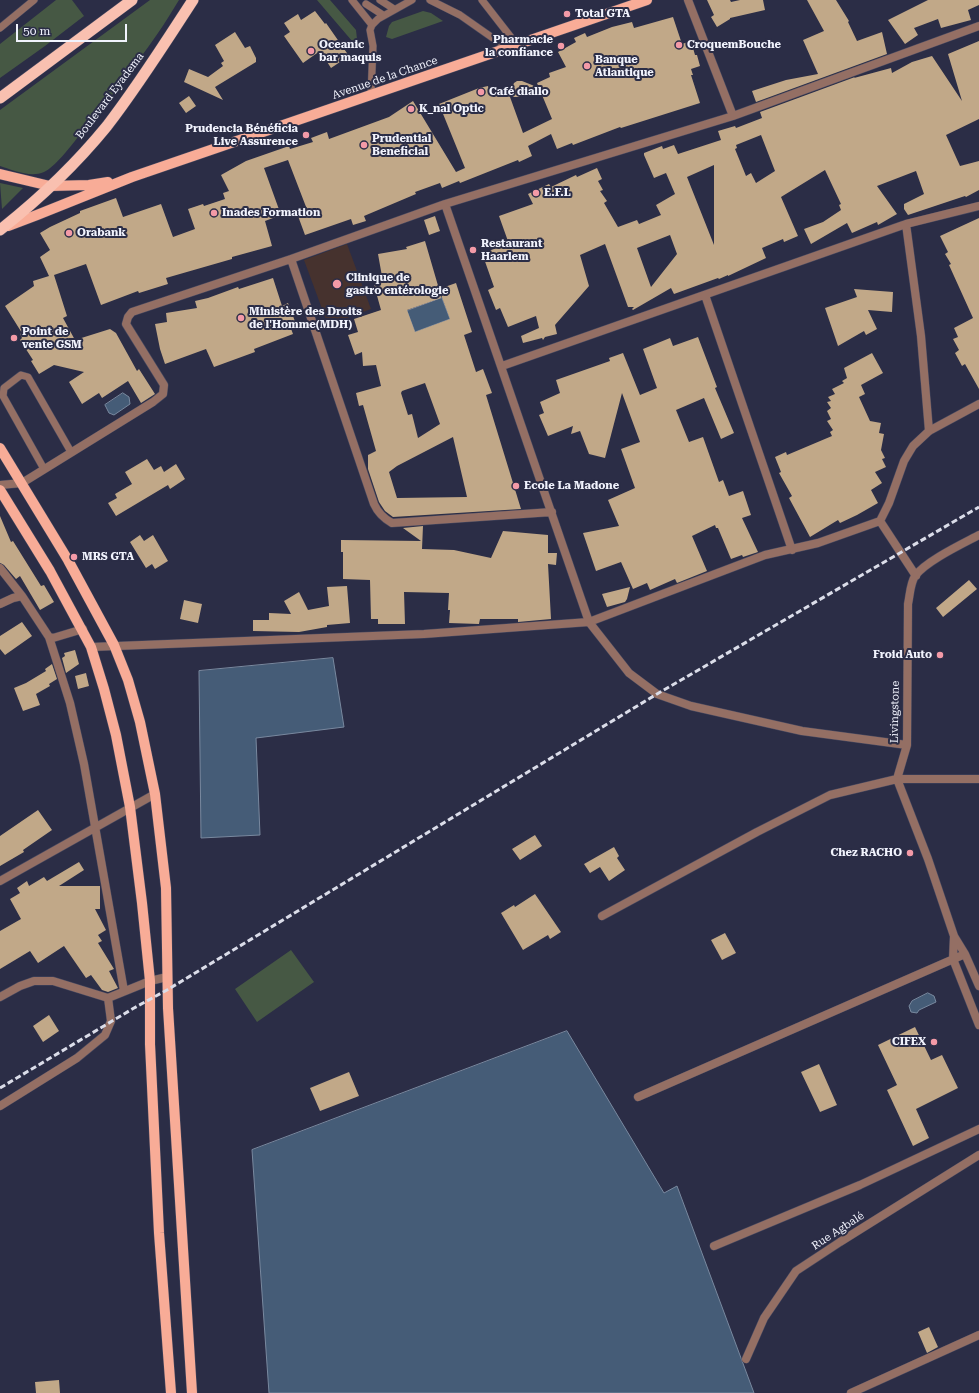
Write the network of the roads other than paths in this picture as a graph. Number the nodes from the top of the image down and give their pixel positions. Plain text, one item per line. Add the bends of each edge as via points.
1 (34, 0) edge
2 (132, 0) edge
3 (193, 0) edge
4 (352, 0) edge
5 (380, 0) edge
6 (430, 0) edge
7 (482, 0) edge
8 (647, 0) edge
9 (688, 0) edge
10 (406, 1) edge
11 (366, 4) dead end
12 (394, 10) junction
13 (383, 15) junction
14 (372, 25) junction
15 (979, 26) edge
16 (0, 28) edge
17 (512, 47) junction
18 (371, 95) junction
19 (0, 98) edge
20 (733, 116) junction
21 (0, 174) edge
22 (132, 177) junction
23 (50, 186) junction
24 (445, 204) junction
25 (979, 206) edge
26 (906, 224) junction
27 (2, 228) edge
28 (291, 259) junction
29 (705, 295) junction
30 (502, 366) junction
31 (979, 404) edge
32 (929, 431) junction
33 (0, 448) edge
34 (71, 452) junction
35 (44, 469) junction
36 (22, 483) junction
37 (0, 485) edge
38 (0, 490) edge
39 (552, 512) junction
40 (880, 521) junction
41 (979, 535) edge
42 (792, 550) junction
43 (0, 568) edge
44 (916, 576) junction
45 (22, 596) junction
46 (0, 604) edge
47 (589, 622) junction
48 (83, 629) junction
49 (49, 637) junction
50 (114, 645) junction
51 (91, 647) junction
52 (907, 745) junction
53 (897, 779) junction
54 (979, 779) edge
55 (155, 794) junction
56 (130, 807) junction
57 (96, 827) junction
58 (0, 881) edge
59 (602, 916) dead end
60 (954, 936) junction
61 (965, 954) junction
62 (953, 959) junction
63 (167, 977) junction
64 (150, 981) junction
65 (979, 986) edge
66 (124, 991) junction
67 (0, 997) edge
68 (108, 998) junction
69 (979, 1025) edge
70 (638, 1097) dead end
71 (0, 1106) edge
72 (979, 1129) edge
73 (979, 1155) edge
74 (714, 1246) dead end
75 (979, 1335) edge
76 (746, 1359) dead end
77 (171, 1393) edge
78 (192, 1393) edge
79 (850, 1393) edge

1 - 16 lane
2 - 19 highway
3 - 23 highway, Boulevard Eyadema via 111,120
4 - 14 lane
5 - 12 lane
6 - 17 lane
7 - 17 lane
8 - 17 main road, Avenue de la Chance
9 - 20 street
10 - 12 lane
11 - 13 lane
12 - 13 lane
13 - 14 lane
14 - 18 lane
15 - 20 street
17 - 18 main road, Avenue de la Chance
18 - 22 main road, Avenue de la Chance
20 - 24 street
21 - 23 main road
22 - 23 main road via 89,185
22 - 27 main road
23 - 27 highway, Boulevard Eyadema
24 - 28 street
24 - 30 street
25 - 26 street
26 - 29 street
26 - 32 street via 921,336
28 - 34 street via 132,312 126,324 165,390 153,402
28 - 39 street via 374,504 384,518 392,523
29 - 30 street
29 - 42 street
30 - 39 street
31 - 32 street
32 - 40 street via 910,451
33 - 36 main road
34 - 35 street
34 - 35 lane via 28,378 21,375 4,388 3,396
35 - 36 street
36 - 37 street
36 - 50 main road
38 - 48 main road
39 - 47 street
40 - 42 street
40 - 44 street
41 - 44 street via 935,560
42 - 47 street via 765,555
43 - 45 street
44 - 52 street, Livingstone via 908,604
45 - 46 street
45 - 49 street
47 - 50 street via 424,634
47 - 52 street via 629,673 657,694 691,706 802,731
48 - 49 street
48 - 51 main road
49 - 57 street via 70,703
50 - 51 street
50 - 55 main road via 128,680 140,722
51 - 56 main road via 116,735
52 - 53 street, Livingstone
53 - 54 street
53 - 59 street via 830,795
53 - 60 street
55 - 56 street
55 - 63 main road via 166,888
56 - 57 street
56 - 64 main road
57 - 58 street
57 - 66 street
60 - 61 street
60 - 62 street
61 - 62 street
61 - 65 street
62 - 69 street
62 - 70 street
63 - 64 street
63 - 78 main road
64 - 66 street
64 - 77 main road via 150,1044 159,1233
66 - 68 street
67 - 68 street via 34,981 53,981
68 - 71 street via 111,1021 105,1035 77,1058
72 - 74 street via 860,1185
73 - 76 street, Rue Agbalé via 796,1271 764,1318
75 - 79 street

